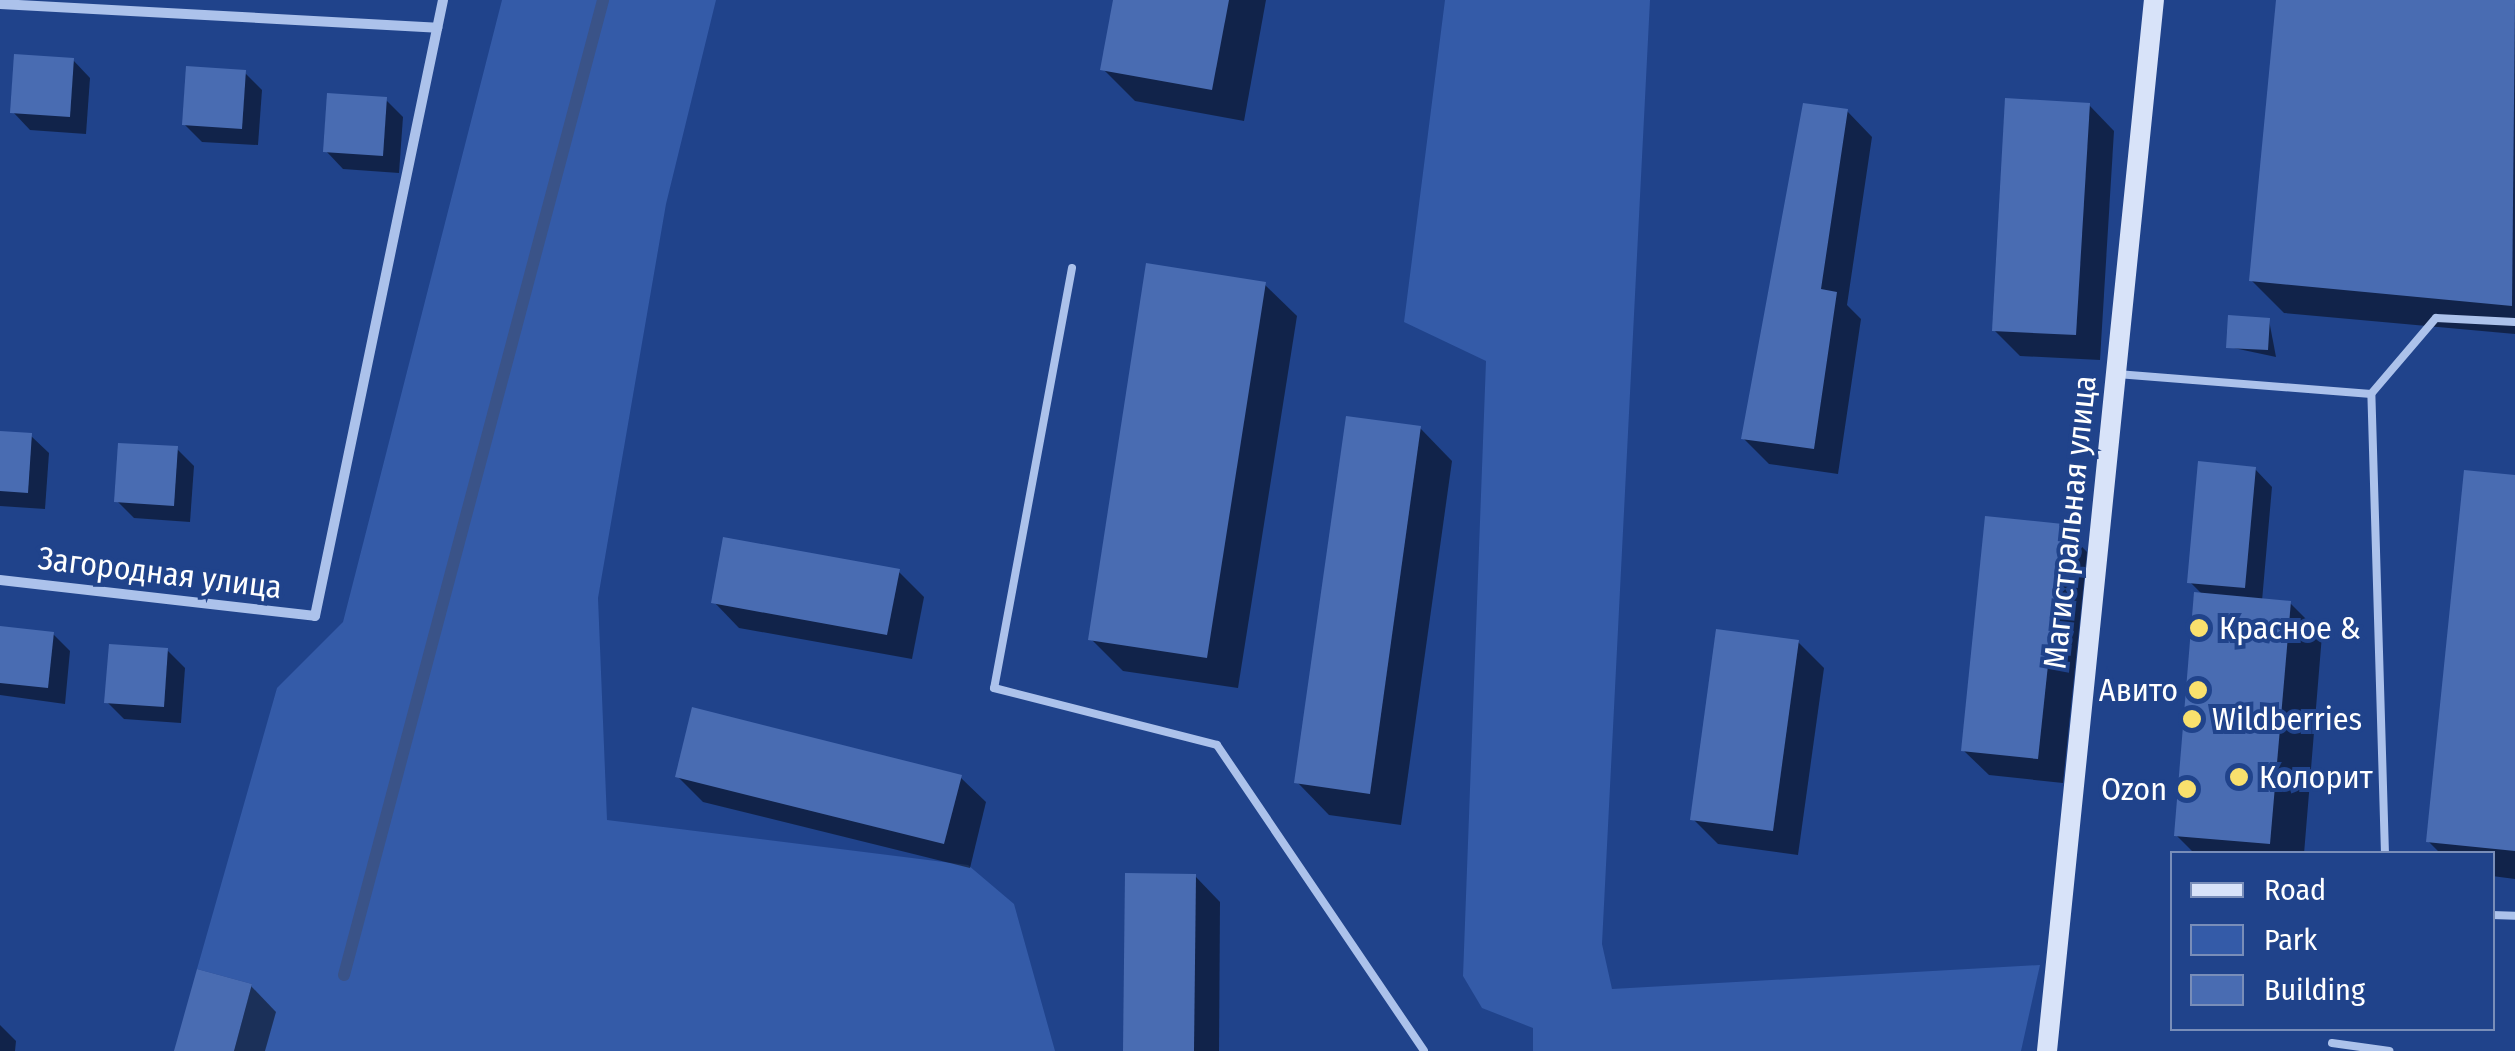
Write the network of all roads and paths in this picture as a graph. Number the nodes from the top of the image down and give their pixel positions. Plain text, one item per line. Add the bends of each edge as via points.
1 (443, 0) edge
2 (2154, 0) edge
3 (0, 4) edge
4 (437, 28) junction
5 (1072, 268) dead end
6 (2515, 322) edge
7 (2116, 374) junction
8 (2372, 394) junction
9 (0, 580) edge
10 (2385, 851) edge
11 (2332, 1043) dead end
12 (1424, 1051) edge
13 (2047, 1051) edge
14 (2389, 1051) edge

1 - 4 street
2 - 7 street, Магистральная улица
3 - 4 street
4 - 9 street, Загородная улица via 315,616
5 - 12 lane via 994,688 1217,745
6 - 8 lane via 2436,318
7 - 8 lane
7 - 13 street, Магистральная улица
8 - 10 lane
11 - 14 lane

